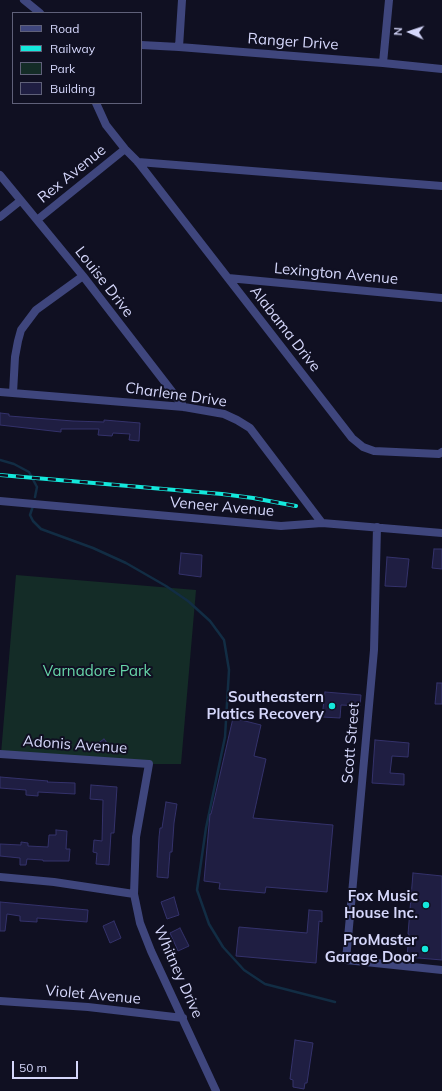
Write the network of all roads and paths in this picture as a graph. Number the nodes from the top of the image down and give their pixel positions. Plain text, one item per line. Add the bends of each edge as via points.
1 (24, 0) edge
2 (182, 0) edge
3 (389, 0) edge
4 (39, 12) edge
5 (142, 45) edge
6 (179, 47) junction
7 (384, 63) junction
8 (442, 68) edge
9 (96, 104) edge
10 (125, 149) junction
11 (138, 162) junction
12 (0, 175) edge
13 (442, 186) edge
14 (20, 201) junction
15 (0, 217) edge
16 (37, 220) junction
17 (83, 276) junction
18 (228, 278) junction
19 (442, 298) edge
20 (0, 392) edge
21 (12, 393) junction
22 (184, 407) junction
23 (442, 452) edge
24 (0, 501) edge
25 (322, 523) junction
26 (377, 527) junction
27 (442, 533) edge
28 (0, 754) edge
29 (149, 764) joint
30 (0, 877) edge
31 (134, 894) junction
32 (442, 970) edge
33 (0, 1001) edge
34 (183, 1018) junction
35 (216, 1091) edge

1 - 4 street
2 - 6 street
3 - 7 street
5 - 6 street, Ranger Drive
6 - 7 street, Ranger Drive
7 - 8 street, Ranger Drive
9 - 10 street, Alabama Drive via 106,125
10 - 11 street, Alabama Drive
10 - 16 street, Rex Avenue
11 - 13 street
11 - 18 street, Alabama Drive
12 - 14 street, Louise Drive
14 - 15 street, Rex Avenue
14 - 16 street, Louise Drive
16 - 17 street, Louise Drive
17 - 21 street via 36,310 21,330 15,357
17 - 22 street, Louise Drive
18 - 19 street, Lexington Avenue
18 - 23 street, Alabama Drive via 352,438 363,447 374,451 439,454
20 - 21 street, Charlene Drive
21 - 22 street, Charlene Drive
22 - 25 street, Charlene Drive via 224,414 250,428
24 - 25 street, Veneer Avenue via 280,526
25 - 26 street, Veneer Avenue
26 - 27 street, Veneer Avenue
26 - 32 street, Scott Street via 374,650 346,960
28 - 29 street, Adonis Avenue
29 - 31 street, Whitney Drive via 136,837
30 - 31 street
31 - 34 street, Whitney Drive via 140,922 151,951
33 - 34 street, Violet Avenue via 88,1007
34 - 35 street, Whitney Drive

